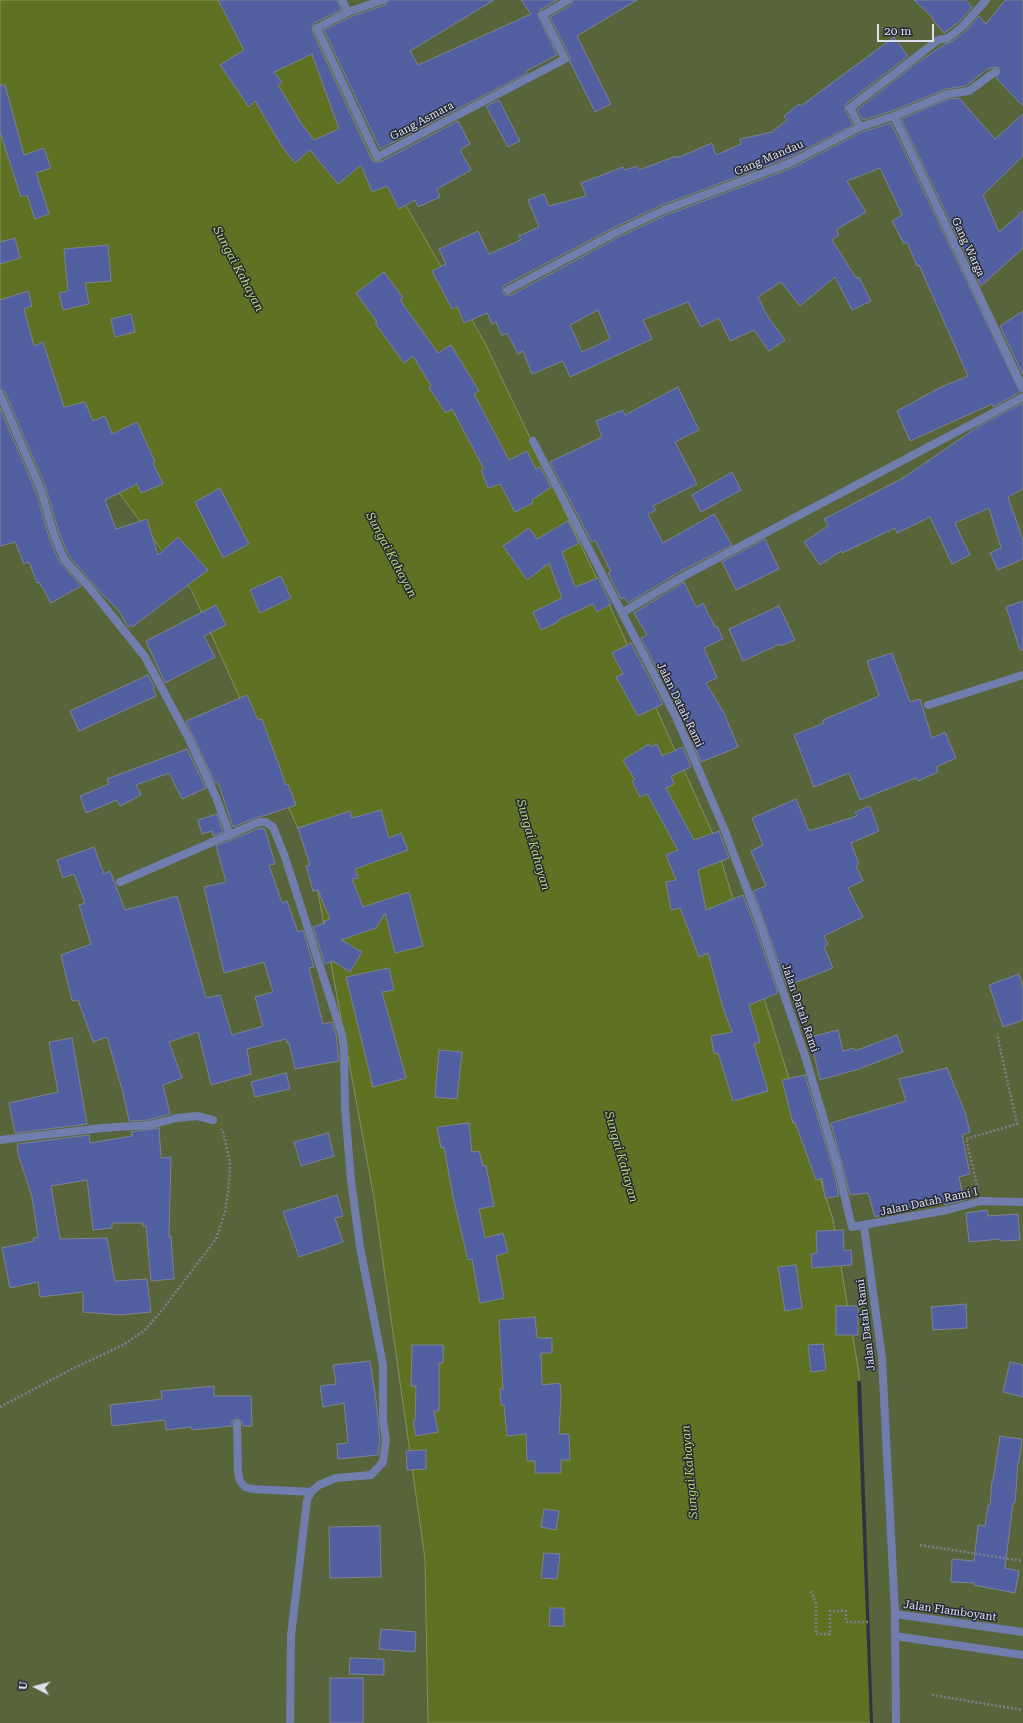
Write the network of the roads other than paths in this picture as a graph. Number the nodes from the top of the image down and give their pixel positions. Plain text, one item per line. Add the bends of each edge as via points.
1 (342, 0) edge
2 (383, 0) edge
3 (568, 0) edge
4 (986, 0) edge
5 (348, 12) junction
6 (995, 72) dead end
7 (894, 116) junction
8 (860, 127) junction
9 (508, 290) dead end
10 (1023, 388) edge
11 (0, 394) edge
12 (1023, 397) edge
13 (533, 441) dead end
14 (622, 613) junction
15 (1023, 675) edge
16 (928, 705) dead end
17 (230, 835) junction
18 (120, 882) dead end
19 (213, 1120) road end
20 (0, 1140) edge
21 (1023, 1202) edge
22 (864, 1226) junction
23 (237, 1424) dead end
24 (311, 1492) junction
25 (895, 1614) junction
26 (1023, 1632) edge
27 (895, 1636) junction
28 (1023, 1655) edge
29 (290, 1723) edge
30 (896, 1723) edge

1 - 5 street
2 - 5 street
3 - 5 street, Gang Asmara via 543,15 565,59 377,157 317,28
4 - 8 street via 963,26 948,38 938,40 850,108
6 - 7 street, Gang Mandau via 969,91 948,94
7 - 8 street, Gang Mandau
7 - 10 street, Gang Warga
8 - 9 street, Gang Mandau via 790,163 650,216
11 - 17 street via 41,490 64,559 145,657 187,736 216,797
12 - 14 street via 684,576
13 - 14 street, Jalan Datah Rami
14 - 22 street, Jalan Datah Rami via 676,717 725,832 806,1059 837,1164 852,1227
15 - 16 street
17 - 18 street
17 - 24 street via 259,822 265,822 273,827 326,982 344,1048 345,1108 351,1180 360,1247 383,1365 383,1420 386,1440 384,1462 371,1475 336,1478 319,1485
19 - 20 street via 190,1116 150,1125
21 - 22 street, Jalan Datah Rami I via 981,1201
22 - 25 street, Jalan Datah Rami via 882,1358
23 - 24 street via 238,1472 245,1487
24 - 29 street via 307,1500 291,1636
25 - 26 street, Jalan Flamboyant
25 - 27 street, Jalan Flamboyant
27 - 28 street
27 - 30 street, Jalan Flamboyant

